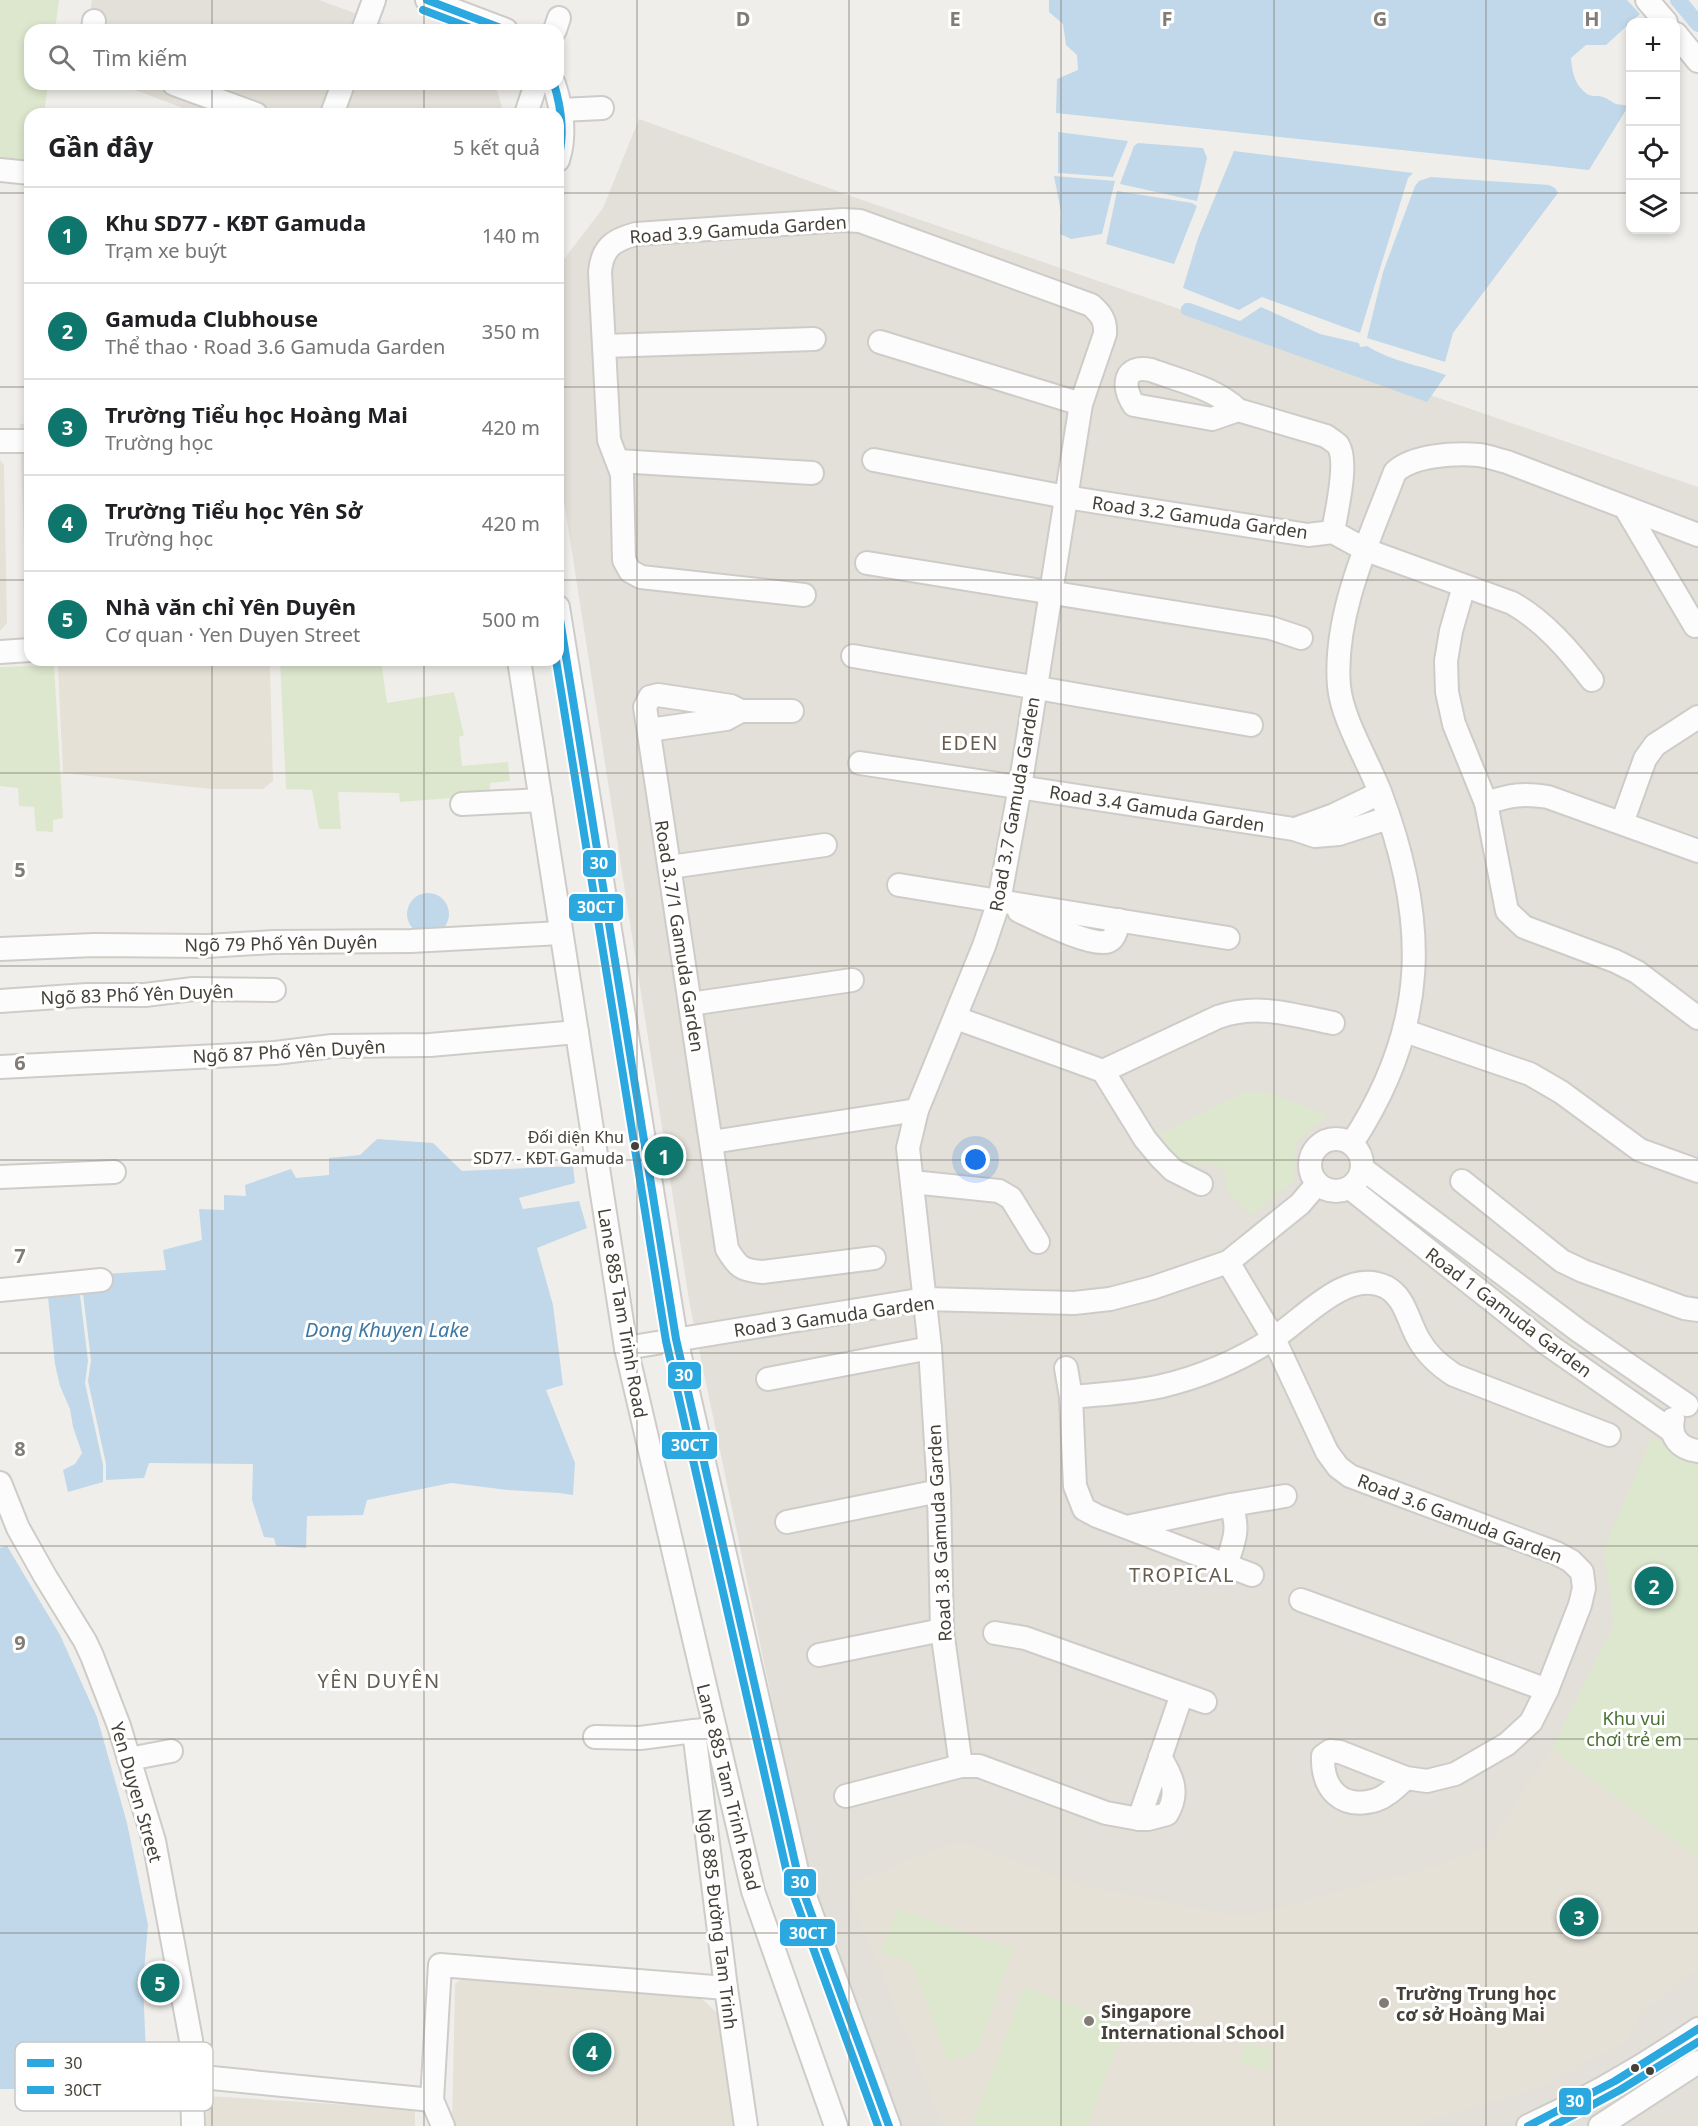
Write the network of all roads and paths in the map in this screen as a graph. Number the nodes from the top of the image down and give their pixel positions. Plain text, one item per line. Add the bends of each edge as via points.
1 (374, 0) edge
2 (428, 0) edge
3 (1647, 0) edge
4 (1663, 18) edge
5 (365, 24) edge
6 (490, 24) edge
7 (1680, 39) edge
8 (1698, 61) edge
9 (190, 90) edge
10 (341, 90) edge
11 (534, 90) edge
12 (556, 90) edge
13 (240, 108) edge
14 (334, 108) edge
15 (528, 108) edge
16 (560, 108) edge
17 (602, 108) dead end
18 (564, 110) edge
19 (0, 171) edge
20 (24, 173) edge
21 (814, 339) dead end
22 (880, 342) dead end
23 (604, 346) junction
24 (1081, 404) junction
25 (1238, 410) dead end
26 (0, 441) edge
27 (24, 441) edge
28 (874, 460) dead end
29 (618, 461) junction
30 (812, 473) dead end
31 (1066, 496) junction
32 (1626, 509) junction
33 (1332, 532) junction
34 (1698, 535) edge
35 (1366, 550) junction
36 (867, 563) dead end
37 (1464, 586) junction
38 (1052, 593) junction
39 (804, 595) dead end
40 (1695, 626) dead end
41 (1301, 638) dead end
42 (564, 649) edge
43 (24, 650) edge
44 (0, 652) edge
45 (853, 656) dead end
46 (520, 666) edge
47 (1592, 680) dead end
48 (1036, 688) junction
49 (741, 711) junction
50 (792, 711) dead end
51 (1698, 717) edge
52 (1251, 725) dead end
53 (649, 730) junction
54 (860, 763) dead end
55 (1020, 787) junction
56 (1380, 793) junction
57 (541, 800) junction
58 (1486, 802) junction
59 (462, 804) dead end
60 (1388, 818) junction
61 (1623, 823) junction
62 (1294, 830) junction
63 (825, 844) dead end
64 (1698, 851) edge
65 (670, 867) junction
66 (899, 885) dead end
67 (999, 901) junction
68 (561, 933) junction
69 (1228, 938) dead end
70 (0, 949) edge
71 (852, 980) dead end
72 (274, 990) dead end
73 (0, 1001) edge
74 (690, 1004) junction
75 (956, 1018) junction
76 (1698, 1018) edge
77 (1333, 1023) dead end
78 (1405, 1031) junction
79 (577, 1032) junction
80 (0, 1066) edge
81 (1103, 1071) junction
82 (917, 1110) junction
83 (712, 1142) junction
84 (1352, 1143) junction
85 (1363, 1168) junction
86 (1698, 1171) edge
87 (114, 1172) dead end
88 (0, 1177) edge
89 (1462, 1181) dead end
90 (912, 1182) junction
91 (1201, 1184) dead end
92 (1317, 1184) junction
93 (1350, 1188) junction
94 (1038, 1242) dead end
95 (874, 1258) dead end
96 (1228, 1262) junction
97 (101, 1280) dead end
98 (0, 1290) edge
99 (925, 1299) junction
100 (1698, 1310) edge
101 (1579, 1331) junction
102 (676, 1339) junction
103 (1274, 1339) junction
104 (626, 1348) junction
105 (930, 1348) junction
106 (1562, 1355) junction
107 (1066, 1368) dead end
108 (768, 1379) dead end
109 (1071, 1397) junction
110 (1692, 1404) edge
111 (1672, 1431) junction
112 (1609, 1435) dead end
113 (1698, 1451) edge
114 (1, 1490) edge
115 (939, 1491) junction
116 (1285, 1496) dead end
117 (1231, 1504) junction
118 (787, 1522) dead end
119 (1127, 1527) junction
120 (9, 1531) edge
121 (1226, 1565) junction
122 (1252, 1575) dead end
123 (1301, 1600) dead end
124 (942, 1630) junction
125 (995, 1633) dead end
126 (819, 1655) dead end
127 (1547, 1690) junction
128 (1182, 1694) junction
129 (1205, 1702) dead end
130 (704, 1730) junction
131 (595, 1737) dead end
132 (171, 1751) dead end
133 (129, 1759) junction
134 (961, 1766) junction
135 (1406, 1778) dead end
136 (846, 1796) dead end
137 (726, 1988) junction
138 (1698, 2029) edge
139 (191, 2042) edge
140 (1698, 2062) edge
141 (213, 2078) edge
142 (432, 2100) junction
143 (193, 2111) edge
144 (193, 2126) edge
145 (443, 2126) edge
146 (746, 2126) edge
147 (836, 2126) edge
148 (890, 2126) edge
149 (1528, 2126) edge
150 (1600, 2126) edge

1 - 5 street
2 - 6 street
3 - 4 street
7 - 8 street
9 - 13 street
10 - 14 street
11 - 15 street
12 - 16 street
17 - 18 street
19 - 20 street
21 - 23 street
22 - 24 street
23 - 24 street, Road 3.9 Gamuda Garden via 601,259 622,238 659,232 860,221 1091,305 1101,313 1106,323 1105,334
23 - 29 street, Road 3.9 Gamuda Garden via 609,440
24 - 31 street, Road 3.7 Gamuda Garden
25 - 33 street via 1326,436 1337,444 1342,457
26 - 27 street
28 - 31 street, Road 3.2 Gamuda Garden
29 - 30 street
29 - 39 street, Road 3.9 Gamuda Garden via 622,474 624,560 630,571 641,577
31 - 33 street, Road 3.2 Gamuda Garden via 1308,535
31 - 38 street, Road 3.7 Gamuda Garden
32 - 34 street
32 - 35 street via 1480,455 1422,458 1395,472
32 - 40 street
33 - 35 street, Road 3.2 Gamuda Garden
35 - 37 street, Road 3.2 Gamuda Garden
35 - 56 street via 1347,602 1339,687 1346,714
36 - 38 street
37 - 47 street, Road 3.2 Gamuda Garden via 1529,612
37 - 58 street via 1446,661 1447,692 1454,724
38 - 41 street via 1271,628
38 - 48 street, Road 3.7 Gamuda Garden
42 - 102 street
43 - 44 street
45 - 48 street
46 - 57 street, Lane 885 Tam Trinh Road
48 - 52 street
48 - 55 street, Road 3.7 Gamuda Garden
49 - 50 street
49 - 53 street via 726,719
49 - 53 street, Road 3.7/1 Gamuda Garden via 731,706 654,695 645,707
51 - 61 street via 1655,745 1645,759
53 - 65 street, Road 3.7/1 Gamuda Garden
54 - 55 street, Road 3.4 Gamuda Garden
55 - 62 street, Road 3.4 Gamuda Garden
55 - 67 street, Road 3.7 Gamuda Garden
56 - 60 street
56 - 62 street, Road 3.4 Gamuda Garden
57 - 59 street
57 - 68 street, Lane 885 Tam Trinh Road
58 - 61 street via 1514,794 1548,796
58 - 76 street via 1507,911 1514,919 1524,927 1637,972
60 - 62 street, Road 3.4 Gamuda Garden via 1339,834 1315,836
60 - 78 street via 1405,871 1415,941
61 - 64 street
63 - 65 street
65 - 74 street, Road 3.7/1 Gamuda Garden
66 - 67 street
67 - 69 street
67 - 75 street, Road 3.7 Gamuda Garden
68 - 70 street, Ngõ 79 Phố Yên Duyên via 411,941
68 - 79 street, Lane 885 Tam Trinh Road
71 - 74 street
72 - 73 street, Ngõ 83 Phố Yên Duyên via 193,989 145,995
74 - 83 street, Road 3.7/1 Gamuda Garden
75 - 81 street
75 - 82 street, Road 3.7 Gamuda Garden
77 - 81 street via 1275,1011 1237,1011
78 - 84 street via 1371,1115
78 - 86 street via 1530,1074 1640,1150
79 - 80 street, Ngõ 87 Phố Yên Duyên via 430,1045 332,1046 275,1053
79 - 104 street, Lane 885 Tam Trinh Road
81 - 91 street via 1145,1139 1173,1170
82 - 83 street
82 - 90 street, Road 3.7 Gamuda Garden via 908,1148
83 - 95 street, Road 3.7/1 Gamuda Garden via 727,1249 744,1271
84 - 85 street via 1363,1159
84 - 92 street via 1333,1139 1316,1148 1310,1166
85 - 93 street via 1359,1180
85 - 101 street, Road 1 Gamuda Garden
87 - 88 street
89 - 100 street via 1562,1261
90 - 94 street via 999,1191 1011,1198
90 - 99 street, Road 3.7 Gamuda Garden
92 - 93 street via 1327,1191
92 - 96 street, Road 3 Gamuda Garden via 1300,1204
93 - 106 street, Road 1 Gamuda Garden
96 - 99 street, Road 3 Gamuda Garden via 1110,1299 1074,1303
96 - 103 street, Road 3.6 Gamuda Garden
97 - 98 street
99 - 102 street, Road 3 Gamuda Garden
99 - 105 street, Road 3.8 Gamuda Garden
101 - 106 street
101 - 110 street, Road 1 Gamuda Garden
102 - 104 street, Road 3 Gamuda Garden
102 - 148 street via 799,1880
103 - 109 street via 1228,1364 1160,1386
103 - 112 street via 1334,1293 1352,1284 1372,1282 1399,1298 1418,1339 1439,1366
103 - 127 street, Road 3.6 Gamuda Garden via 1327,1452 1338,1467 1350,1476 1556,1553 1582,1572 1580,1605
104 - 130 street, Lane 885 Tam Trinh Road
105 - 108 street
105 - 115 street, Road 3.8 Gamuda Garden
106 - 111 street, Road 1 Gamuda Garden
107 - 109 street
109 - 119 street via 1079,1499 1084,1509
110 - 111 street via 1678,1411 1672,1420
111 - 113 street, Road 1 Gamuda Garden via 1676,1442 1685,1449
114 - 120 street, Yen Duyen Street
115 - 118 street
115 - 124 street, Road 3.8 Gamuda Garden
116 - 117 street
117 - 119 street
117 - 121 street via 1237,1533
119 - 121 street
120 - 133 street, Yen Duyen Street via 45,1576 85,1641
121 - 122 street
123 - 127 street
124 - 126 street
124 - 134 street, Road 3.8 Gamuda Garden
125 - 128 street via 1025,1638
127 - 135 street, Road 3.6 Gamuda Garden via 1531,1722 1507,1744 1455,1774 1426,1782
128 - 129 street
128 - 134 street via 1160,1757 1171,1774 1175,1791 1167,1814 1139,1819 1106,1813 979,1766
130 - 131 street via 640,1738
130 - 137 street, Ngõ 885 Đường Tam Trinh
130 - 147 street, Lane 885 Tam Trinh Road via 753,1891
132 - 133 street
133 - 139 street, Yen Duyen Street via 154,1841
134 - 136 street
137 - 142 street via 440,1965
137 - 146 street, Ngõ 885 Đường Tam Trinh
138 - 149 street via 1575,2105
140 - 150 street
141 - 142 street
142 - 145 street
143 - 144 street, Yen Duyen Street

